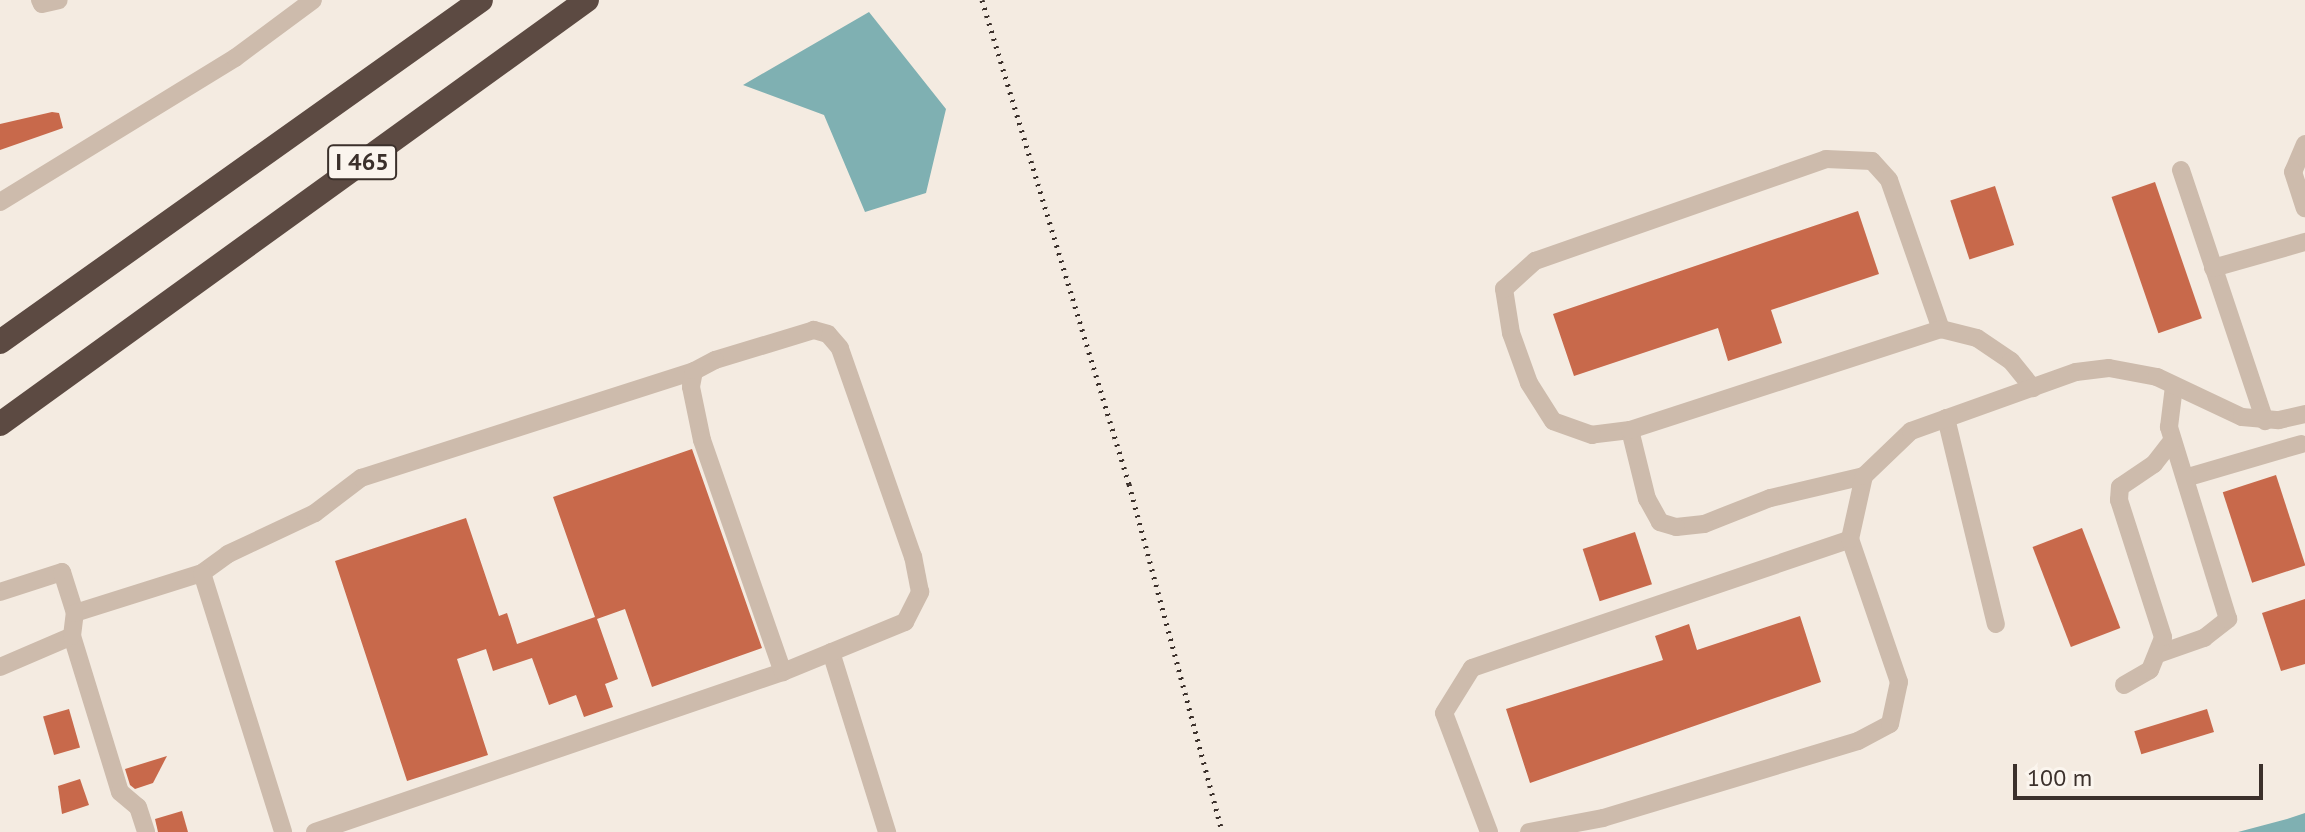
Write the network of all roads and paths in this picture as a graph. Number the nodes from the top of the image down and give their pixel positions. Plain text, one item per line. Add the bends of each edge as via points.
1 (40, 0) edge
2 (59, 0) edge
3 (313, 0) edge
4 (481, 0) edge
5 (587, 0) edge
6 (2305, 144) edge
7 (2181, 170) dead end
8 (0, 202) edge
9 (2305, 208) edge
10 (2305, 242) edge
11 (2213, 268) junction
12 (1941, 329) junction
13 (0, 342) edge
14 (694, 371) junction
15 (2174, 386) junction
16 (2033, 388) junction
17 (2300, 416) edge
18 (1940, 421) junction
19 (2265, 421) junction
20 (0, 424) edge
21 (1630, 430) junction
22 (2172, 441) junction
23 (2303, 450) edge
24 (1864, 476) junction
25 (2185, 478) junction
26 (1850, 539) junction
27 (202, 573) junction
28 (0, 592) edge
29 (75, 613) junction
30 (1996, 624) dead end
31 (72, 636) junction
32 (831, 652) junction
33 (2161, 653) junction
34 (0, 667) edge
35 (783, 672) junction
36 (2124, 685) dead end
37 (146, 832) edge
38 (283, 832) edge
39 (315, 832) edge
40 (887, 832) edge
41 (1489, 832) edge
42 (1529, 832) edge

1 - 2 street
3 - 8 street via 235,58
4 - 13 highway, I 465
5 - 20 highway, I 465
6 - 9 street via 2293,172
7 - 11 street
10 - 11 street
11 - 19 street
12 - 16 street via 1977,338 2011,361
12 - 21 street
12 - 21 street via 1889,180 1872,161 1826,159 1535,261 1504,289 1511,333 1529,383 1553,421 1592,435
14 - 27 street via 361,478 315,513 228,554
14 - 32 street via 770,340 814,330 828,334 840,348 920,592 905,622
14 - 35 street via 691,387 702,440
15 - 16 street via 2149,374 2109,368
15 - 19 street via 2228,413
15 - 22 street
16 - 18 street
17 - 19 street
17 - 23 street
18 - 24 street via 1911,431
18 - 30 street
21 - 24 street via 1647,499 1660,522 1676,527 1704,524 1770,498
22 - 25 street
22 - 33 street via 2154,464 2120,487 2119,500 2163,637
23 - 25 street
24 - 26 street
25 - 33 street via 2228,619 2204,638
26 - 41 street via 1472,668 1444,713
26 - 42 street via 1899,682 1890,724 1858,741 1618,814
27 - 29 street
27 - 38 street
28 - 29 street via 62,572
29 - 31 street
31 - 34 street
31 - 37 street via 116,783 138,807
32 - 35 street
32 - 40 street
33 - 36 street via 2150,670
35 - 39 street

